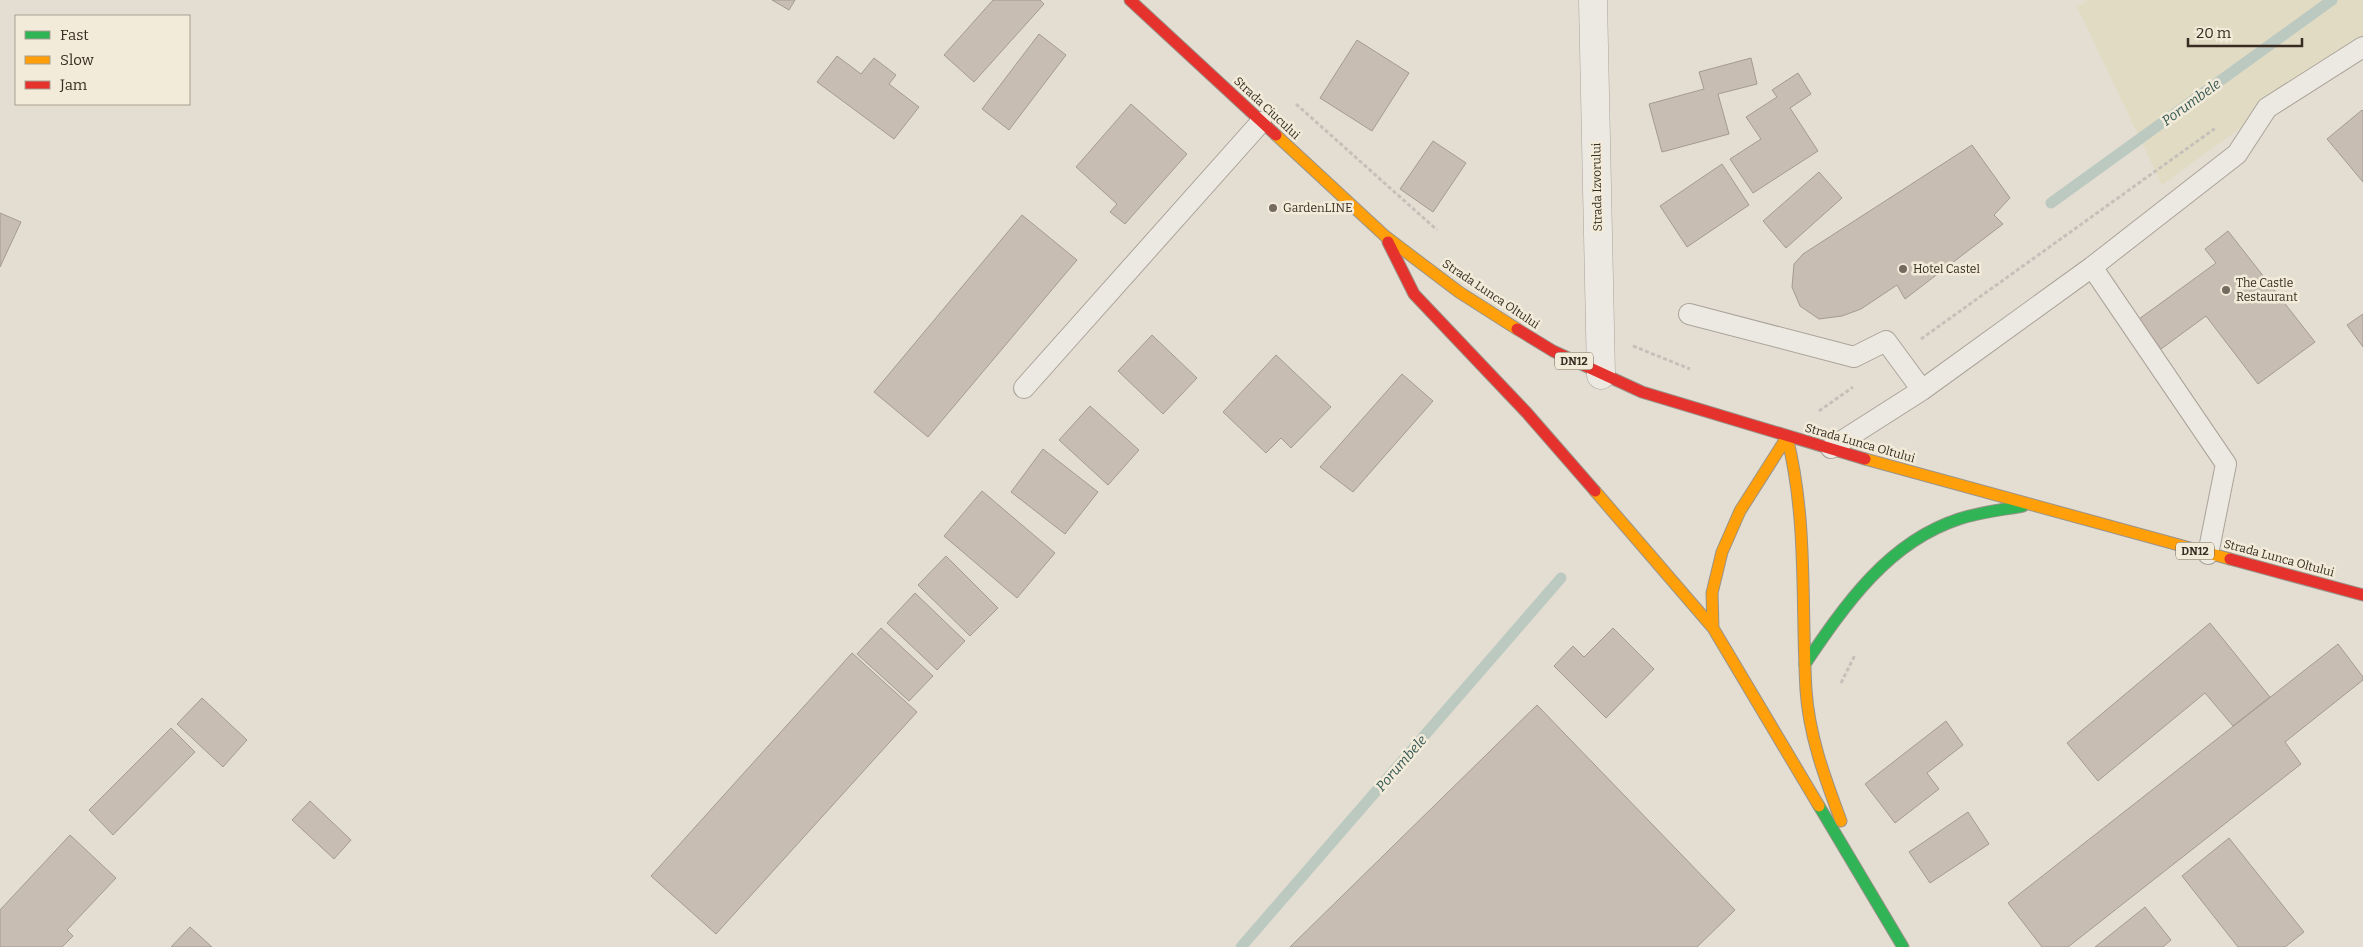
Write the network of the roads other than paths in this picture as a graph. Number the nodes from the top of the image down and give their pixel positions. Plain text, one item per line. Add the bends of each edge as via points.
1 (1130, 0) edge
2 (1593, 0) edge
3 (2363, 47) edge
4 (1261, 122) junction
5 (1385, 236) junction
6 (2092, 267) junction
7 (1689, 314) dead end
8 (1601, 375) junction
9 (1024, 388) dead end
10 (1922, 390) junction
11 (1787, 437) junction
12 (1830, 448) junction
13 (2027, 505) junction
14 (2208, 554) junction
15 (2363, 595) edge
16 (1713, 628) junction
17 (1806, 664) junction
18 (1863, 884) junction
19 (1898, 945) edge

1 - 4 main road, Strada Ciucului / DN12
2 - 8 street, Strada Izvorului
3 - 6 lane via 2267,108 2237,154
4 - 5 main road, Strada Ciucului / DN12
4 - 9 lane
5 - 8 main road, Strada Lunca Oltului / DN12 via 1495,316
5 - 16 main road via 1414,294 1532,420
6 - 10 lane
6 - 14 lane via 2226,464
7 - 10 lane via 1854,356 1886,341
8 - 11 main road, Strada Lunca Oltului / DN12 via 1642,392
10 - 12 lane
11 - 12 main road, Strada Lunca Oltului / DN12
11 - 16 main road via 1754,488 1724,546 1712,593
11 - 17 main road via 1795,469 1804,565
12 - 13 main road, Strada Lunca Oltului / DN12
13 - 14 main road, Strada Lunca Oltului / DN12
13 - 17 main road via 1953,521 1913,539 1876,570 1845,604
14 - 15 main road, Strada Lunca Oltului / DN12
16 - 18 main road
17 - 18 main road via 1806,691 1816,754
18 - 19 main road

